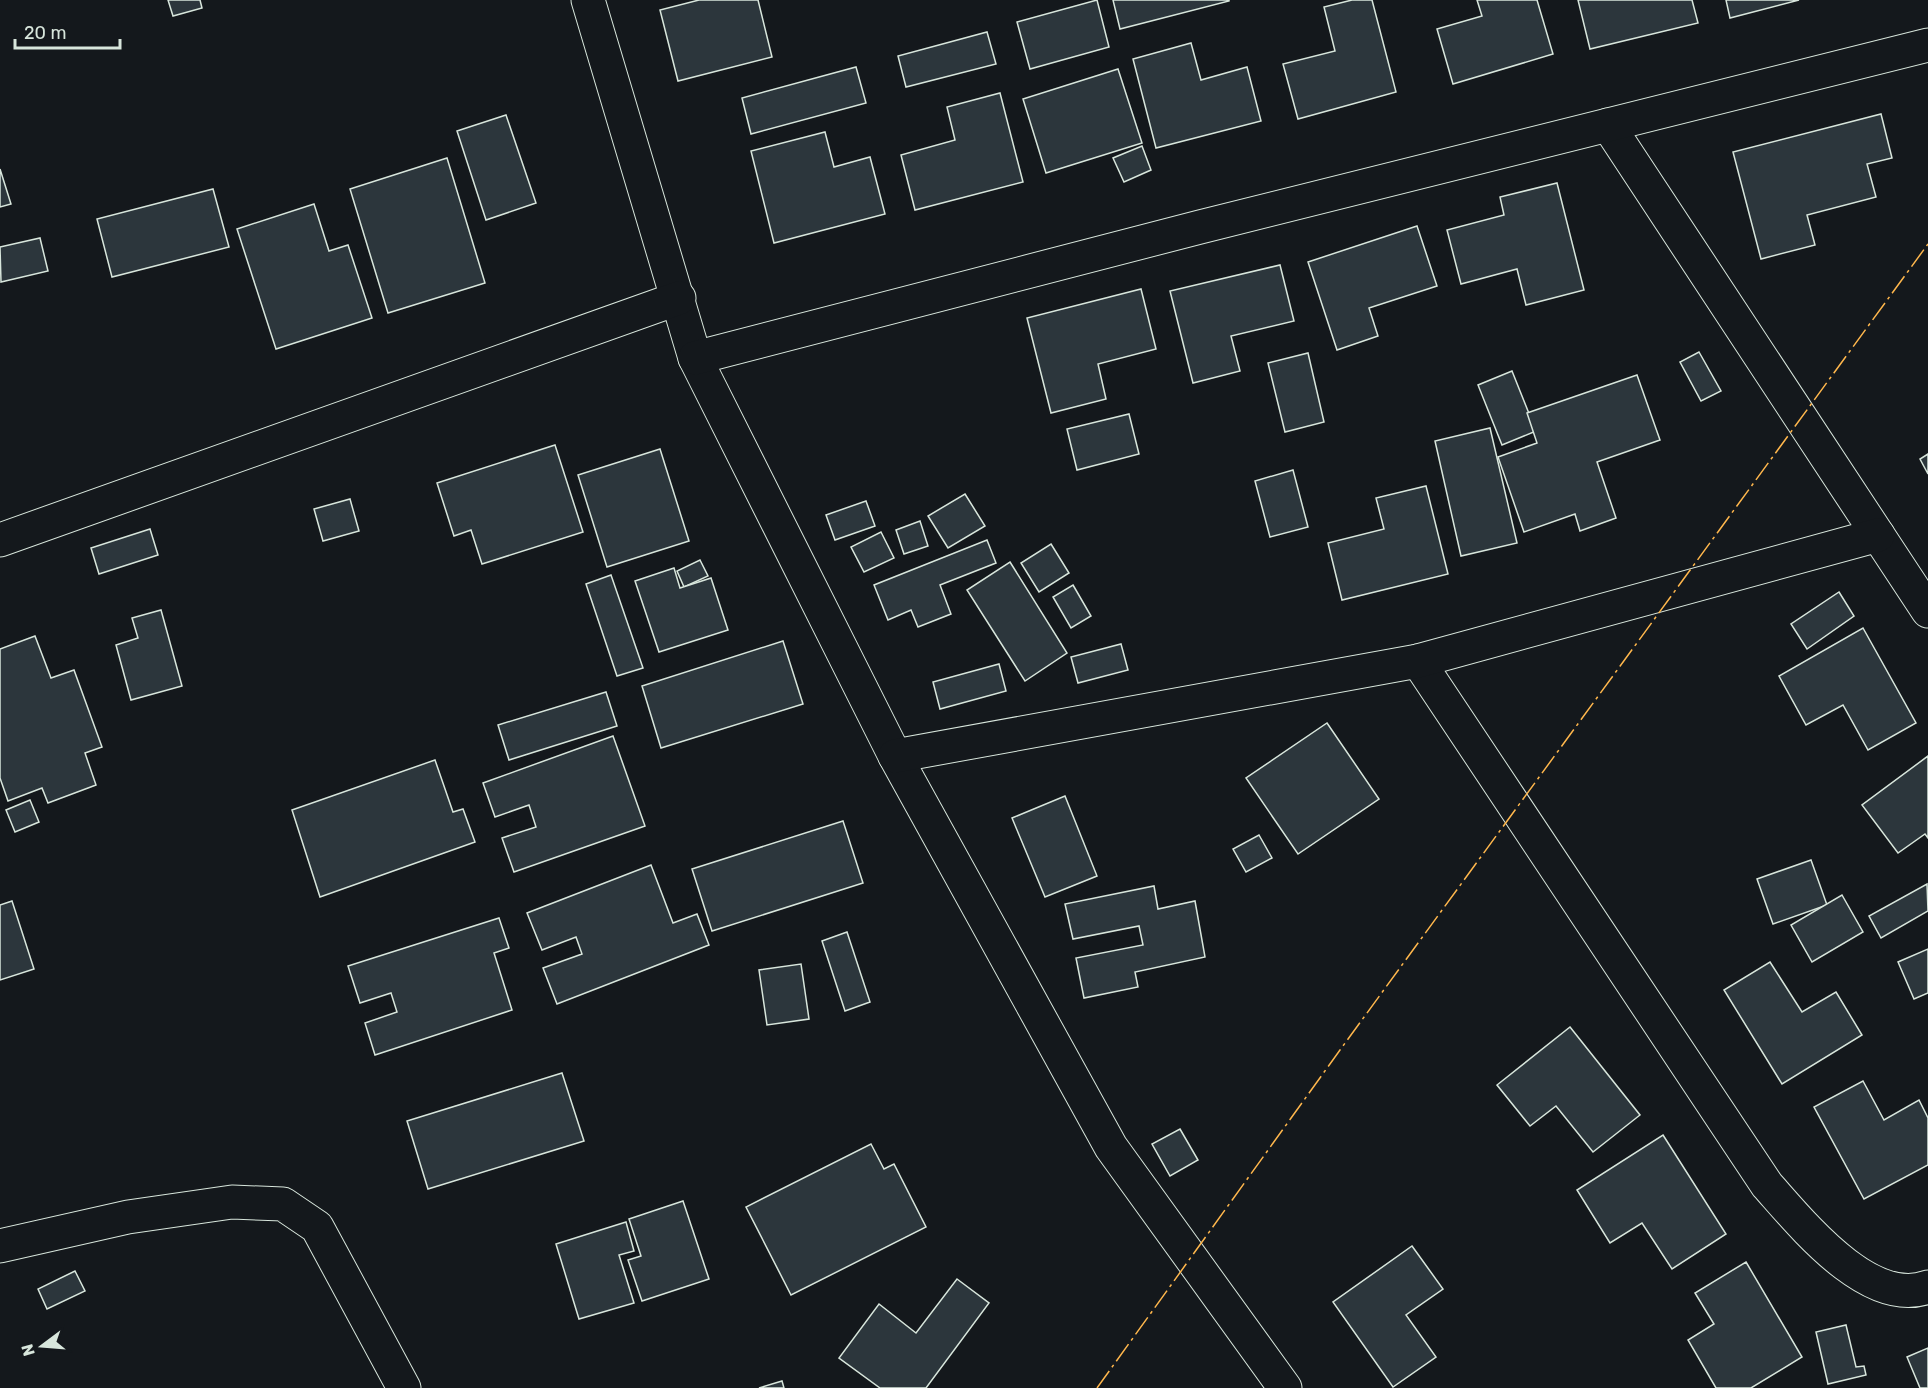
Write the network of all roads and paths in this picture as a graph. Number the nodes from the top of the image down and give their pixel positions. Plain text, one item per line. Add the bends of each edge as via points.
1 (588, 0) edge
2 (1928, 45) edge
3 (1608, 125) junction
4 (679, 298) junction
5 (695, 358) junction
6 (1878, 535) junction
7 (0, 540) edge
8 (1928, 611) edge
9 (1418, 661) junction
10 (895, 756) junction
11 (0, 1246) edge
12 (1928, 1287) edge
13 (404, 1388) edge
14 (1285, 1388) edge

1 - 4 street
2 - 3 street
3 - 5 street
3 - 6 street
4 - 5 street
4 - 7 street
5 - 10 street
6 - 8 street
6 - 9 street
9 - 10 street
9 - 12 street via 1767,1185 1832,1256 1880,1285 1917,1291
10 - 14 street via 1111,1147
11 - 13 street via 128,1217 232,1202 283,1204 317,1227

